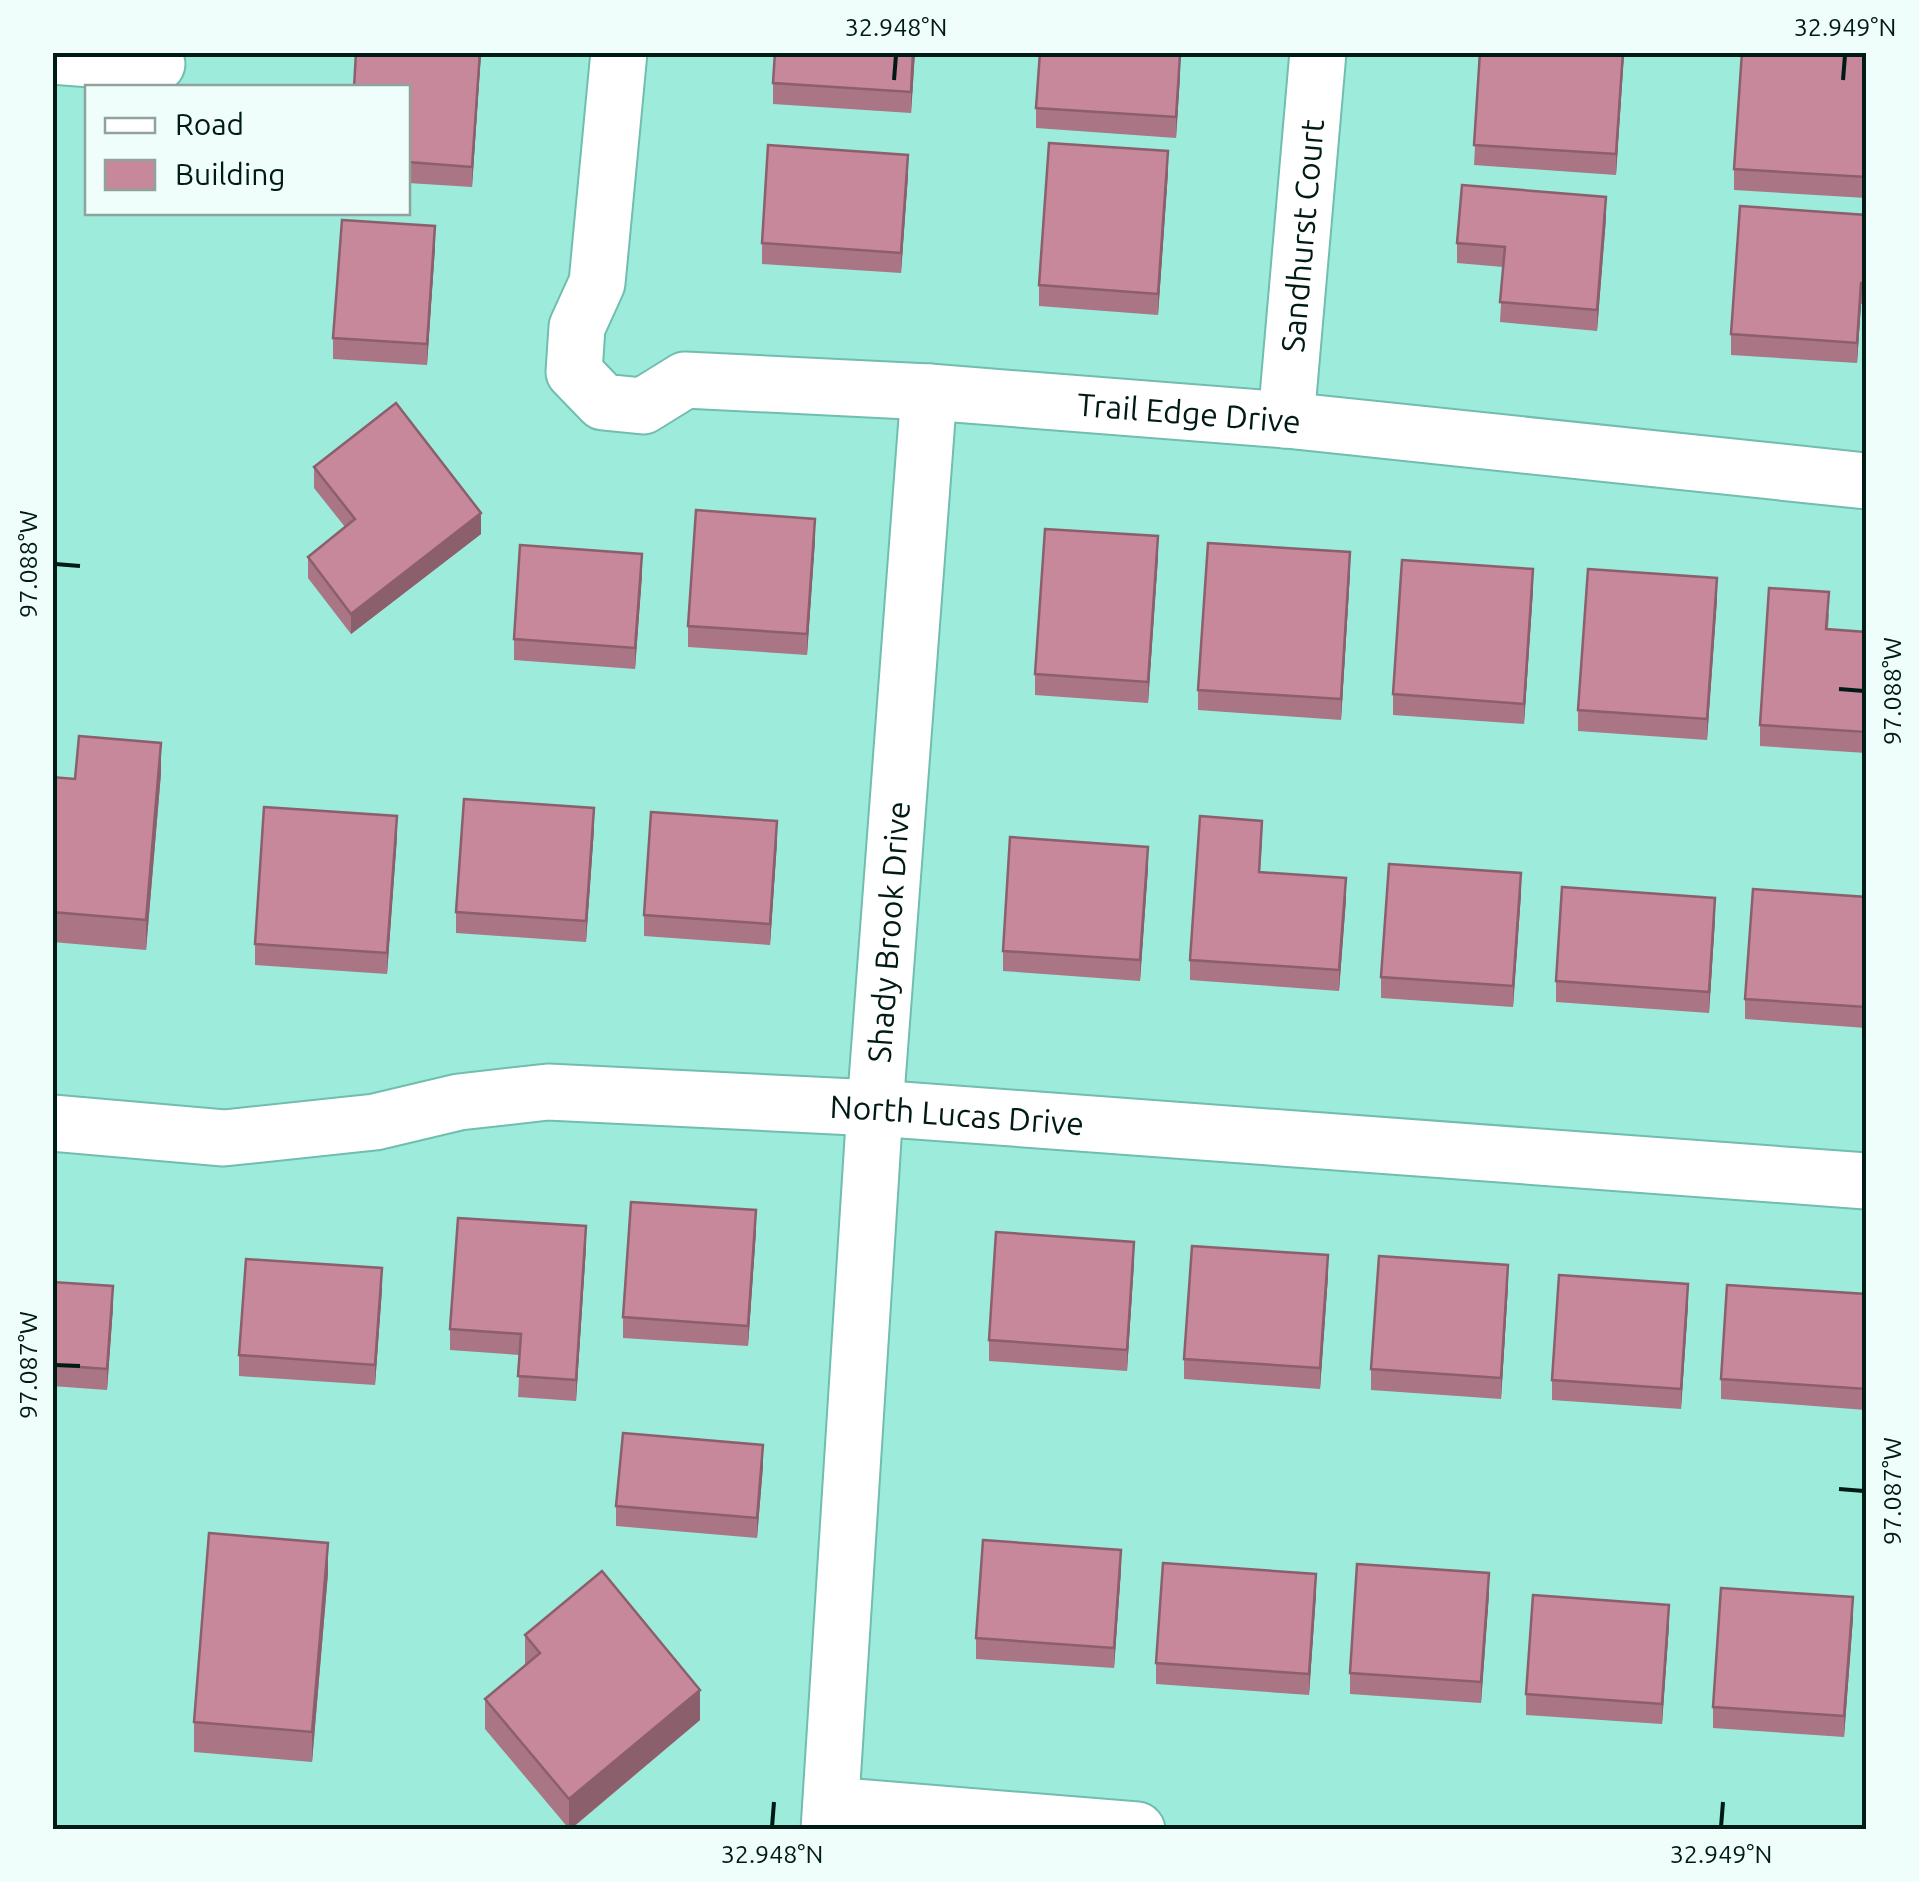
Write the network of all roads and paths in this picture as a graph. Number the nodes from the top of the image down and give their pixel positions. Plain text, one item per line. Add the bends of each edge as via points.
1 (619, 52) edge
2 (1318, 52) edge
3 (52, 56) edge
4 (158, 64) dead end
5 (929, 392) junction
6 (1286, 420) junction
7 (1866, 481) edge
8 (875, 1108) junction
9 (52, 1123) edge
10 (1866, 1181) edge
11 (830, 1817) edge
12 (1137, 1830) edge

1 - 5 street, Trail Edge Drive via 597,282 577,327 574,372 603,402 643,406 685,380
2 - 6 street, Sandhurst Court
3 - 4 street
5 - 6 street, Trail Edge Drive
5 - 8 street, Shady Brook Drive
6 - 7 street, Trail Edge Drive
8 - 9 street, North Lucas Drive via 548,1092 459,1102 375,1122 224,1138
8 - 10 street, North Lucas Drive
8 - 11 street, Shady Brook Drive
11 - 12 street

